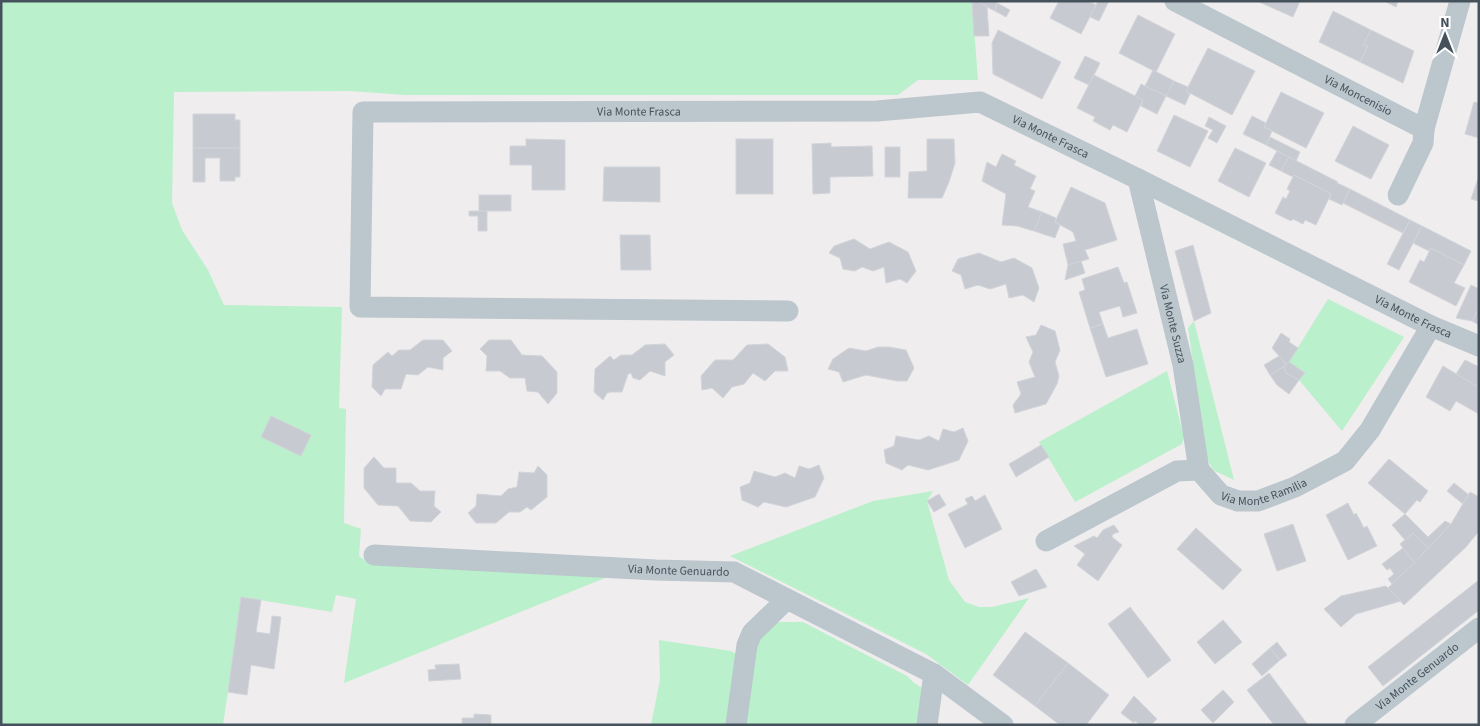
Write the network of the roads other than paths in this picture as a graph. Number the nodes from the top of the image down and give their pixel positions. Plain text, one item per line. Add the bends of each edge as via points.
1 (1175, 1) edge
2 (1460, 1) edge
3 (1424, 129) junction
4 (1138, 179) junction
5 (1398, 196) dead end
6 (788, 311) dead end
7 (1431, 326) junction
8 (1479, 346) edge
9 (1199, 470) junction
10 (1046, 541) dead end
11 (374, 555) dead end
12 (786, 600) junction
13 (1479, 628) edge
14 (934, 674) junction
15 (736, 725) edge
16 (926, 725) edge
17 (1003, 725) edge
18 (1355, 725) edge

1 - 3 street, Via Moncenisio
2 - 3 street
3 - 5 street via 1423,143
4 - 6 street, Via Monte Frasca via 980,102 877,111 364,112 360,307
4 - 7 street, Via Monte Frasca
4 - 9 street, Via Monte Suzza via 1183,365
7 - 8 street, Via Monte Frasca
7 - 9 street, Via Monte Ramilia via 1370,430 1345,461 1295,487 1258,501 1238,501 1221,495
9 - 10 street via 1177,471
11 - 12 street, Via Monte Genuardo via 734,572
12 - 14 street, Via Monte Genuardo
12 - 15 street via 752,633 747,645
13 - 18 street, Via Monte Genuardo
14 - 16 street
14 - 17 street, Via Monte Genuardo

